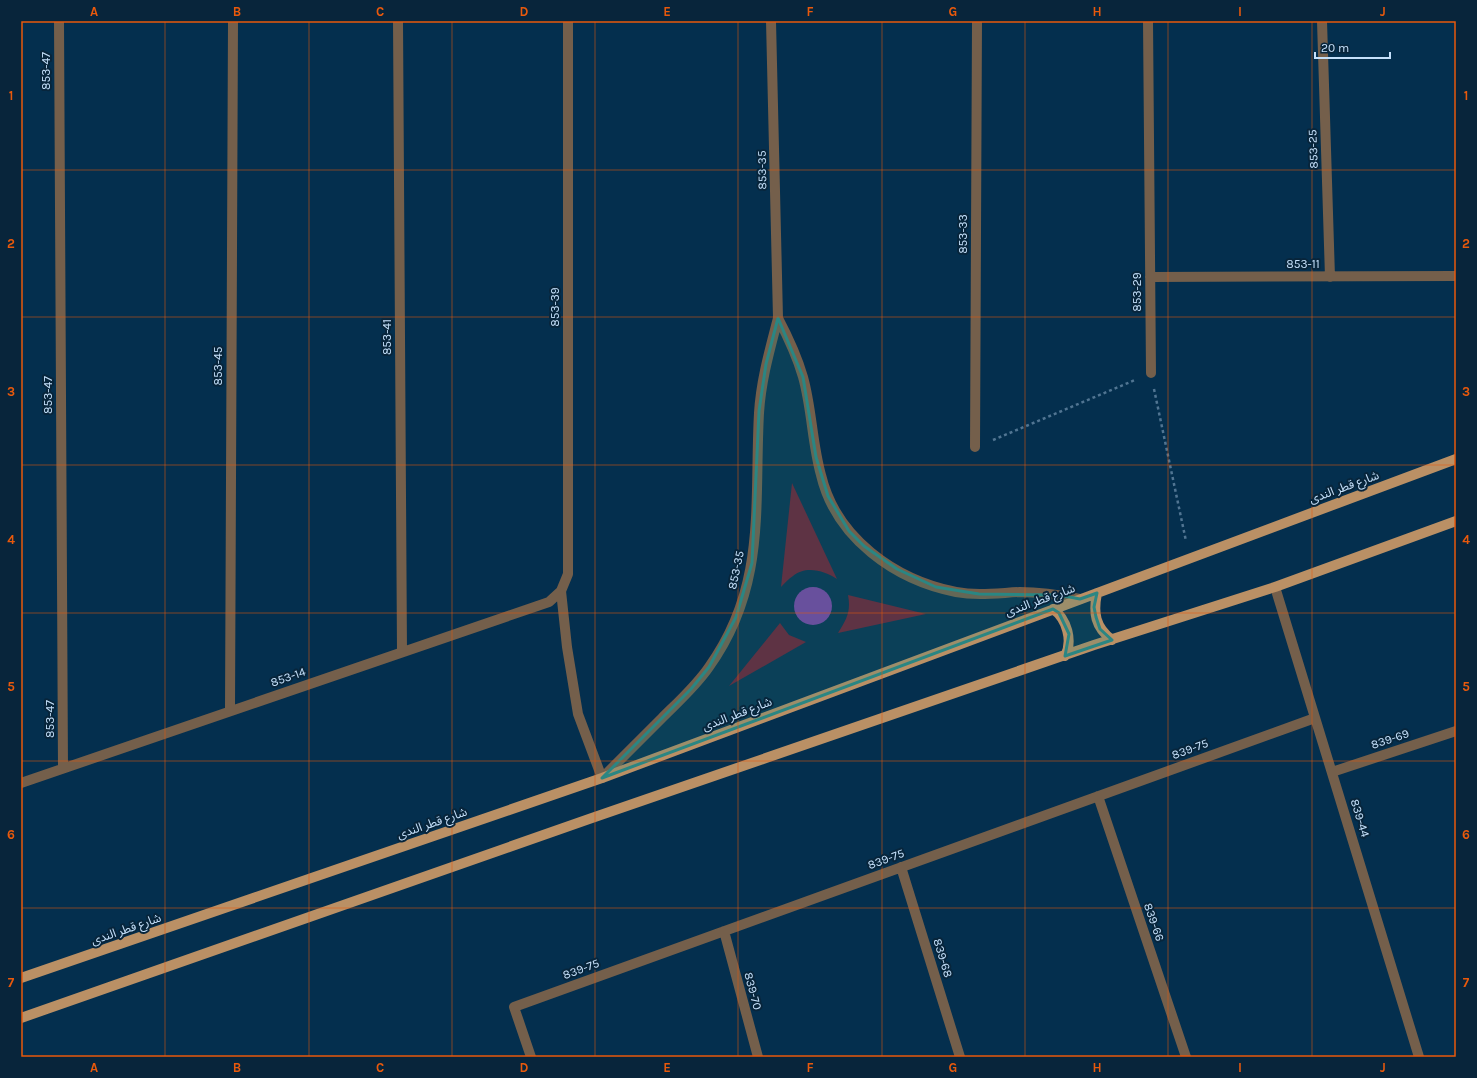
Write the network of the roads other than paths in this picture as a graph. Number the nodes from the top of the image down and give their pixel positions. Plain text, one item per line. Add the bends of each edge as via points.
1 (59, 21) edge
2 (233, 21) edge
3 (398, 21) edge
4 (568, 21) edge
5 (771, 21) edge
6 (978, 21) edge
7 (1148, 21) edge
8 (1322, 21) edge
9 (1456, 276) edge
10 (1150, 277) junction
11 (1330, 277) junction
12 (778, 318) junction
13 (1151, 373) road end
14 (976, 447) road end
15 (1456, 459) edge
16 (1456, 521) edge
17 (1275, 587) junction
18 (561, 591) junction
19 (1097, 593) junction
20 (1080, 599) junction
21 (1053, 609) junction
22 (1112, 640) junction
23 (402, 652) junction
24 (1065, 656) junction
25 (230, 711) junction
26 (1315, 718) junction
27 (1456, 731) edge
28 (63, 768) junction
29 (1332, 772) junction
30 (602, 778) junction
31 (21, 783) edge
32 (1098, 796) junction
33 (901, 867) junction
34 (724, 931) junction
35 (21, 978) edge
36 (21, 1018) edge
37 (531, 1057) edge
38 (758, 1057) edge
39 (960, 1057) edge
40 (1186, 1057) edge
41 (1419, 1057) edge

1 - 28 street, 853-47
2 - 25 street, 853-45
3 - 23 street, 853-41
4 - 18 street, 853-39 via 568,574
5 - 12 street, 853-35
6 - 14 street, 853-33
7 - 10 street, 853-29
8 - 11 street, 853-25
9 - 11 street, 853-11
10 - 11 street, 853-11
10 - 13 street, 853-29
12 - 20 street, 853-35 via 803,377 821,477 838,515 864,546 879,559 916,580 936,587 979,594 1038,593
12 - 30 street, 853-35 via 766,364 759,411 756,535 746,591 724,643 709,667 691,689
15 - 19 main road, شارع قطر الندى
16 - 17 main road
17 - 22 main road
17 - 26 street, 839-44
18 - 23 street, 853-14 via 549,602
18 - 30 street via 578,714
19 - 20 main road, شارع قطر الندى
19 - 22 main road via 1094,607 1096,617 1100,629
20 - 21 main road, شارع قطر الندى
21 - 24 main road via 1059,613 1069,634
21 - 30 main road, شارع قطر الندى
22 - 24 main road
23 - 25 street, 853-14
24 - 36 main road
25 - 28 street, 853-14
26 - 29 street, 839-44
26 - 32 street, 839-75
27 - 29 street, 839-69
28 - 31 street, 853-14
29 - 41 street, 839-44
30 - 35 main road, شارع قطر الندى
32 - 33 street, 839-75
32 - 40 street, 839-66
33 - 34 street, 839-75
33 - 39 street, 839-68
34 - 37 street, 839-75 via 514,1007
34 - 38 street, 839-70

